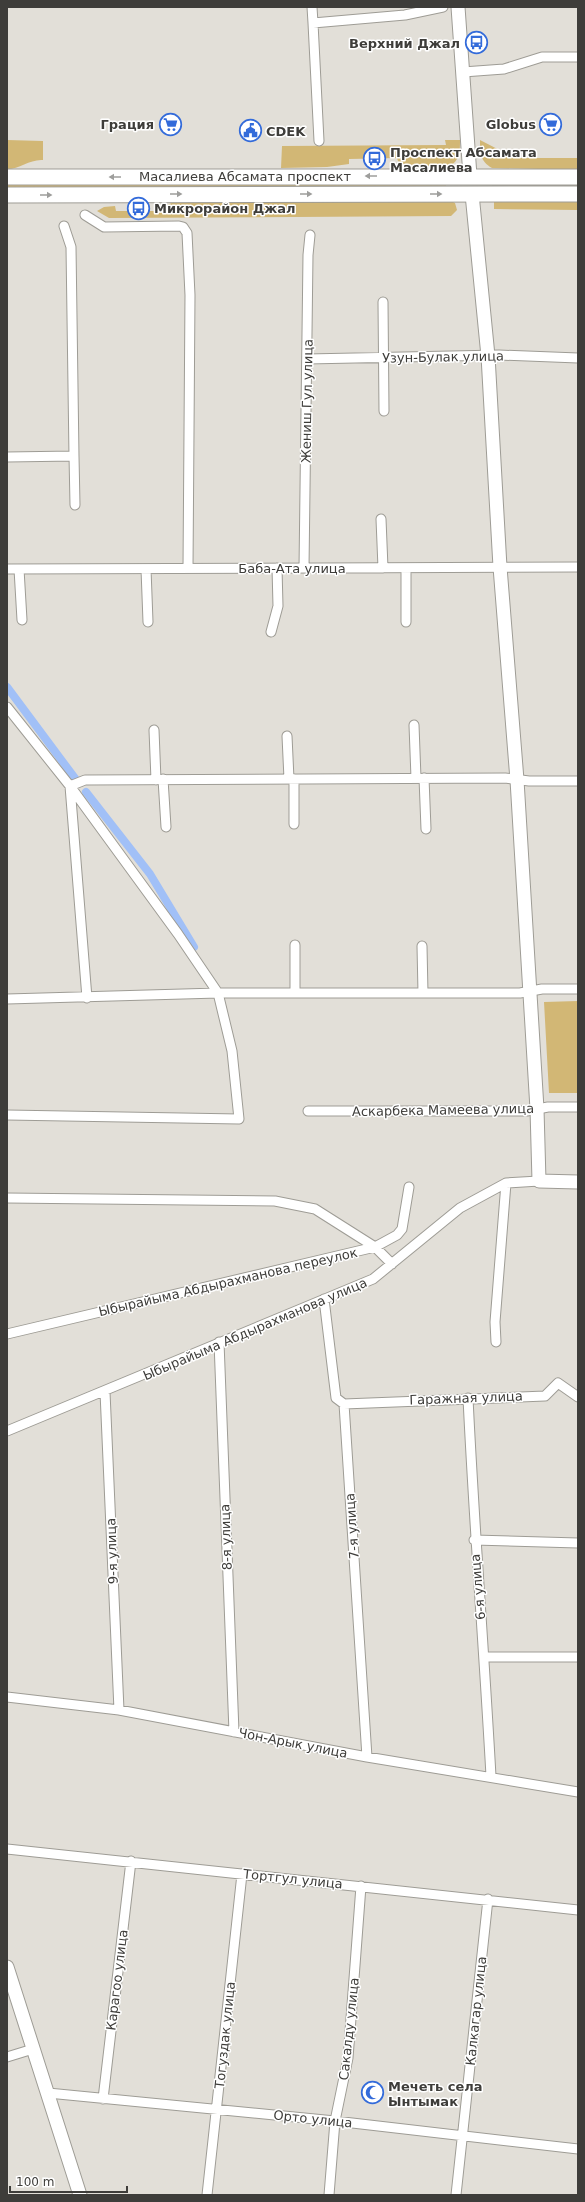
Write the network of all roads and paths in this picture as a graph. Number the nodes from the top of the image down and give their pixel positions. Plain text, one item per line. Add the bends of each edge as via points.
1 (312, 7) edge
2 (443, 7) edge
3 (458, 7) edge
4 (312, 23) junction
5 (578, 57) edge
6 (463, 72) junction
7 (319, 141) dead end
8 (470, 176) junction
9 (7, 177) edge
10 (578, 177) edge
11 (472, 194) junction
12 (578, 194) edge
13 (7, 195) edge
14 (86, 215) dead end
15 (64, 226) dead end
16 (310, 234) dead end
17 (383, 302) dead end
18 (488, 356) junction
19 (383, 358) junction
20 (578, 358) edge
21 (307, 359) junction
22 (384, 411) dead end
23 (74, 456) junction
24 (7, 457) edge
25 (75, 505) dead end
26 (381, 519) dead end
27 (578, 567) edge
28 (188, 568) junction
29 (277, 568) junction
30 (304, 568) junction
31 (382, 568) junction
32 (406, 568) junction
33 (500, 568) junction
34 (7, 569) edge
35 (19, 569) junction
36 (146, 569) junction
37 (22, 620) dead end
38 (148, 622) dead end
39 (406, 622) dead end
40 (271, 632) dead end
41 (7, 707) edge
42 (414, 725) dead end
43 (154, 730) dead end
44 (287, 736) dead end
45 (420, 778) junction
46 (160, 779) junction
47 (291, 779) junction
48 (517, 780) junction
49 (578, 781) edge
50 (70, 786) junction
51 (294, 824) dead end
52 (166, 827) dead end
53 (426, 829) dead end
54 (295, 945) dead end
55 (422, 946) dead end
56 (578, 989) edge
57 (530, 991) junction
58 (295, 992) junction
59 (218, 993) junction
60 (423, 993) junction
61 (87, 998) junction
62 (7, 999) edge
63 (578, 1107) edge
64 (537, 1109) junction
65 (308, 1111) dead end
66 (7, 1115) edge
67 (539, 1181) junction
68 (578, 1182) edge
69 (506, 1184) junction
70 (409, 1187) dead end
71 (7, 1198) edge
72 (375, 1247) junction
73 (392, 1264) junction
74 (324, 1299) junction
75 (7, 1334) edge
76 (219, 1342) junction
77 (496, 1342) dead end
78 (105, 1392) junction
79 (578, 1397) edge
80 (468, 1398) junction
81 (344, 1404) junction
82 (7, 1431) edge
83 (474, 1540) junction
84 (578, 1543) edge
85 (484, 1657) junction
86 (578, 1657) edge
87 (7, 1697) edge
88 (119, 1710) junction
89 (234, 1732) junction
90 (367, 1757) junction
91 (491, 1776) junction
92 (578, 1792) edge
93 (7, 1849) edge
94 (131, 1861) junction
95 (242, 1874) junction
96 (361, 1886) junction
97 (488, 1900) junction
98 (578, 1910) edge
99 (7, 1966) edge
100 (33, 2049) junction
101 (7, 2057) edge
102 (48, 2093) junction
103 (103, 2099) junction
104 (217, 2110) junction
105 (335, 2121) junction
106 (462, 2136) junction
107 (578, 2149) edge
108 (80, 2195) edge
109 (207, 2195) edge
110 (329, 2195) edge
111 (456, 2195) edge

1 - 4 street
2 - 4 street via 405,15
3 - 6 street
4 - 7 street
5 - 6 street via 542,57 504,69
6 - 8 street
8 -> 9 main road, Масалиева Абсамата проспект
8 - 10 main road, Масалиева Абсамата проспект
8 - 11 main road
11 - 12 main road, Масалиева Абсамата проспект
13 -> 11 main road, Масалиева Абсамата проспект
11 - 18 street
14 - 28 street via 104,227 179,226 188,233
15 - 23 street via 71,247
16 - 21 street, Жениш Гул улица
17 - 19 street
18 - 19 street, Узун-Булак улица
18 - 20 street, Узун-Булак улица
18 - 33 street
19 - 21 street, Узун-Булак улица
19 - 22 street
21 - 30 street, Жениш Гул улица
23 - 24 street
23 - 25 street
26 - 31 street
27 - 33 street, Баба-Ата улица
28 - 29 street, Баба-Ата улица
28 - 36 street, Баба-Ата улица
29 - 30 street, Баба-Ата улица
29 - 40 street via 278,606
30 - 31 street, Баба-Ата улица
31 - 32 street, Баба-Ата улица
32 - 33 street, Баба-Ата улица
32 - 39 street
33 - 48 street
34 - 35 street, Баба-Ата улица
35 - 36 street, Баба-Ата улица
35 - 37 street
36 - 38 street
41 - 50 street
42 - 45 street
43 - 46 street
44 - 47 street
45 - 47 street
45 - 48 street
45 - 53 street
46 - 47 street
46 - 50 street via 85,780
46 - 52 street
47 - 51 street
48 - 49 street
48 - 57 street
50 - 59 street
50 - 61 street
54 - 58 street
55 - 60 street
56 - 57 street
57 - 60 street
57 - 64 street
58 - 59 street
58 - 60 street
59 - 61 street
59 - 66 street via 232,1051 239,1119
61 - 62 street
63 - 64 street, Аскарбека Мамеева улица
64 - 65 street, Аскарбека Мамеева улица
64 - 67 street
67 - 68 street, Ыбырайыма Абдырахманова улица
67 - 69 street, Ыбырайыма Абдырахманова улица
69 - 73 street, Ыбырайыма Абдырахманова улица via 460,1208
69 - 77 street via 495,1322
70 - 72 street, Ыбырайыма Абдырахманова переулок via 402,1229 397,1235
71 - 72 street via 275,1200 314,1210
72 - 73 street
72 - 75 street, Ыбырайыма Абдырахманова переулок
73 - 74 street, Ыбырайыма Абдырахманова улица via 373,1280
74 - 76 street, Ыбырайыма Абдырахманова улица
74 - 81 street, 7-я улица via 336,1398
76 - 78 street, Ыбырайыма Абдырахманова улица
76 - 89 street, 8-я улица
78 - 82 street, Ыбырайыма Абдырахманова улица
78 - 88 street, 9-я улица
79 - 80 street, Гаражная улица via 558,1383 545,1396
80 - 81 street, Гаражная улица
80 - 83 street, 6-я улица
81 - 90 street, 7-я улица
83 - 84 street
83 - 85 street, 6-я улица
85 - 86 street
85 - 91 street, 6-я улица
87 - 88 street, Чон-Арык улица
88 - 89 street, Чон-Арык улица
89 - 90 street, Чон-Арык улица
90 - 91 street, Чон-Арык улица
91 - 92 street, Чон-Арык улица
93 - 94 street, Тортгул улица
94 - 95 street, Тортгул улица
94 - 103 street, Карагоо улица
95 - 96 street, Тортгул улица
95 - 104 street, Тогуздак улица
96 - 97 street, Тортгул улица
96 - 105 street, Сакалду улица via 348,2058
97 - 98 street, Тортгул улица
97 - 106 street, Калкагар улица
99 - 100 street
100 - 101 street
100 - 102 street
102 - 103 street, Орто улица
102 - 108 street
103 - 104 street, Орто улица
104 - 105 street, Орто улица
104 - 109 street, Тогуздак улица
105 - 106 street, Орто улица
105 - 110 street, Сакалду улица
106 - 107 street, Орто улица
106 - 111 street, Калкагар улица

